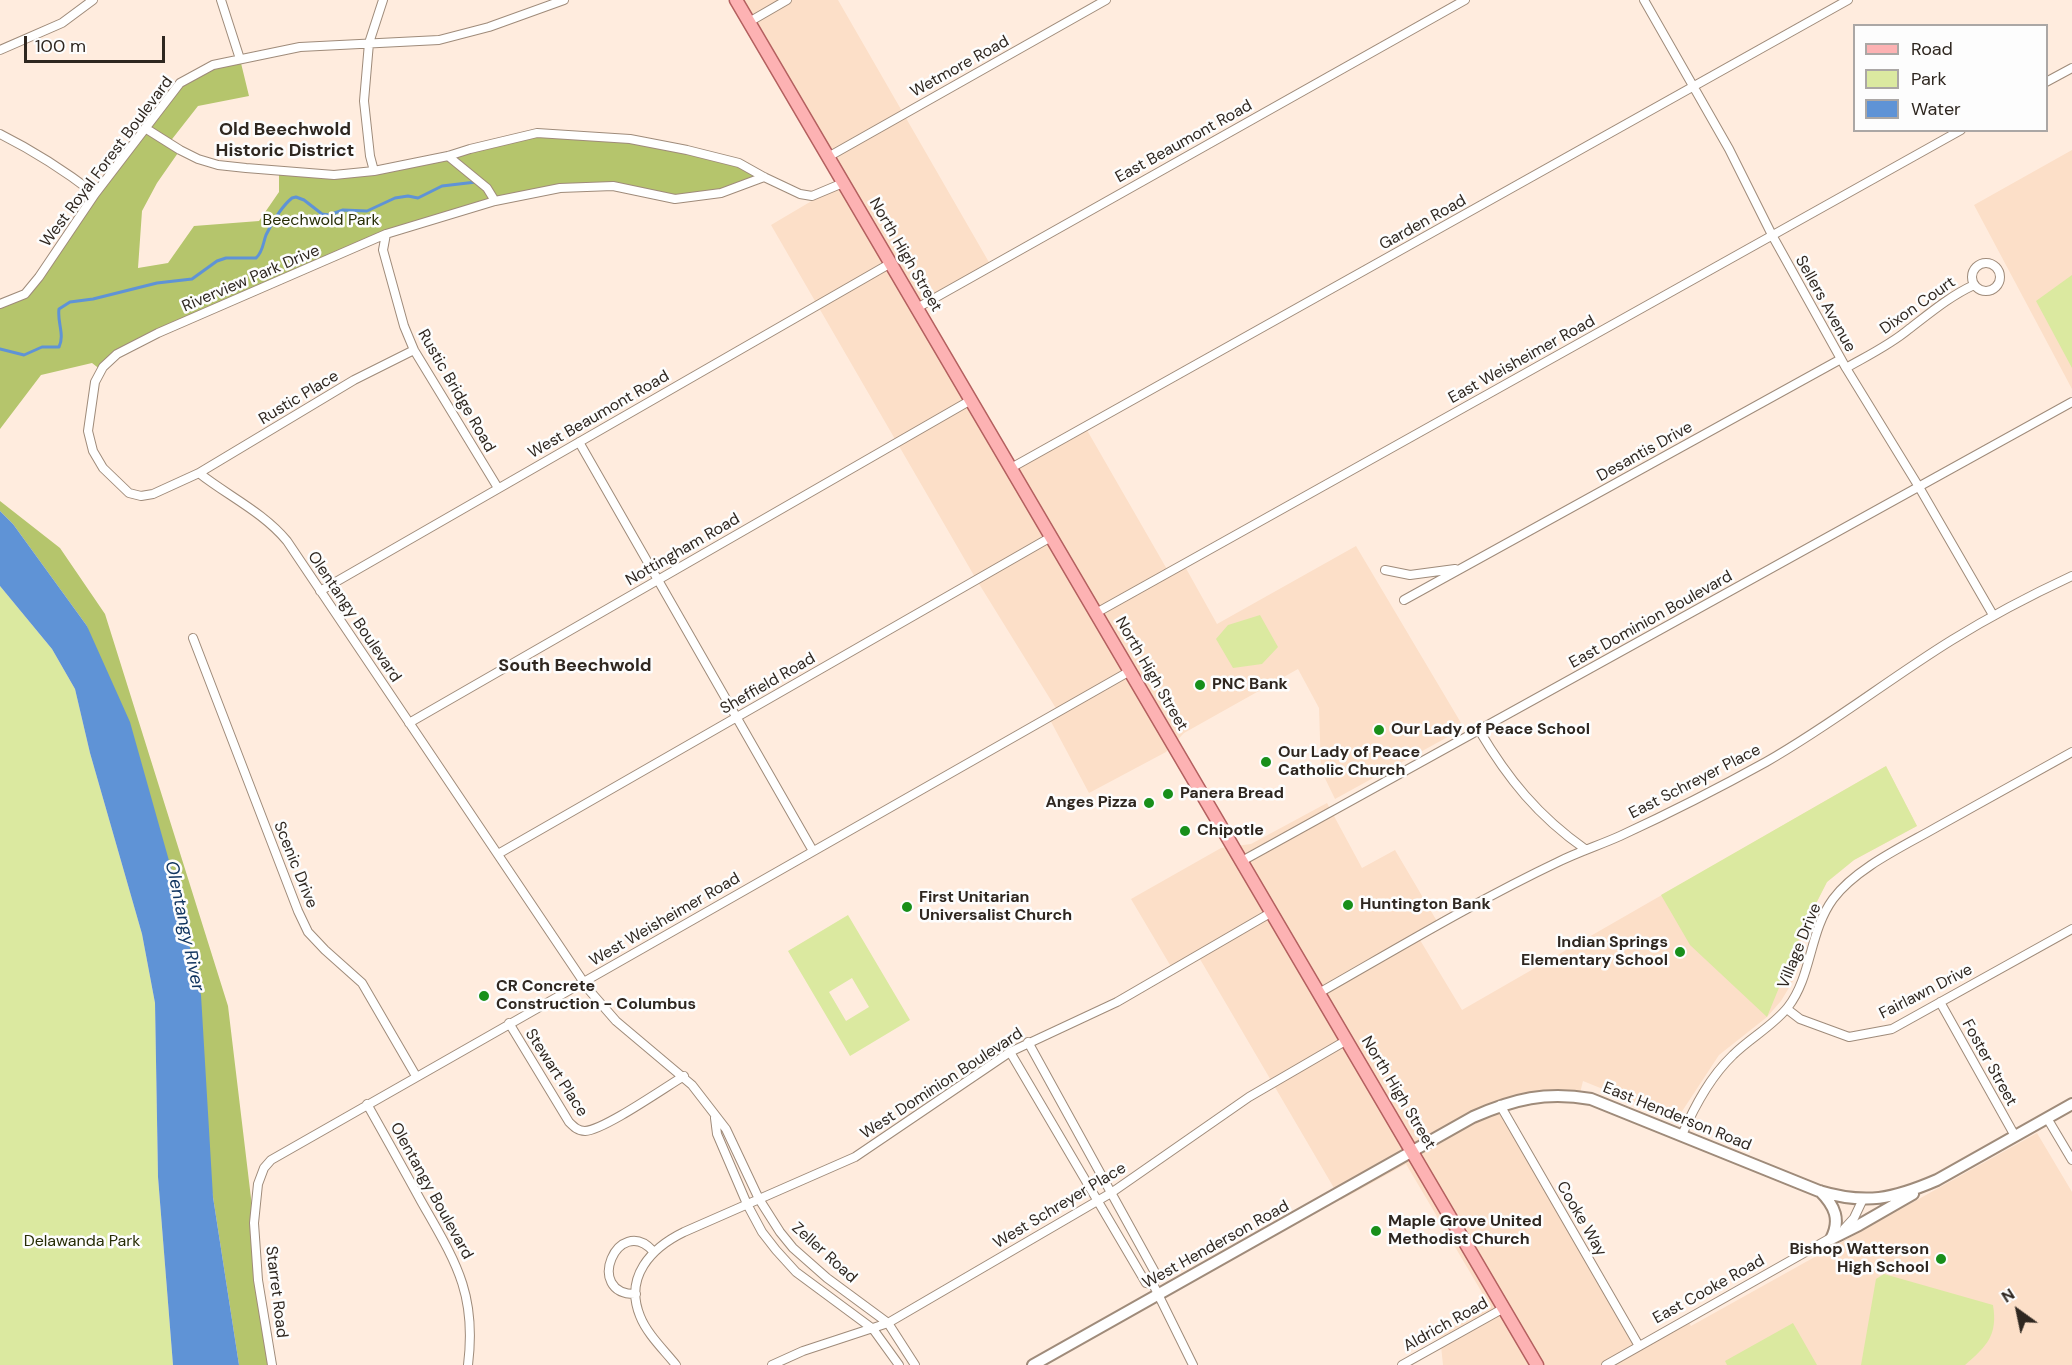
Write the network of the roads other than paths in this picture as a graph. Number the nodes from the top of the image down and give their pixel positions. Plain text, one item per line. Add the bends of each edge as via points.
1 (93, 0) edge
2 (221, 0) edge
3 (383, 0) edge
4 (564, 0) edge
5 (736, 0) edge
6 (787, 0) edge
7 (1106, 0) edge
8 (1465, 0) edge
9 (1644, 0) edge
10 (1848, 0) edge
11 (749, 22) junction
12 (369, 43) junction
13 (0, 50) edge
14 (240, 59) junction
15 (2072, 68) edge
16 (2048, 81) edge
17 (1693, 87) junction
18 (145, 128) junction
19 (1957, 132) edge
20 (0, 134) edge
21 (448, 156) junction
22 (828, 157) junction
23 (374, 171) junction
24 (764, 177) junction
25 (843, 183) junction
26 (95, 194) junction
27 (495, 201) junction
28 (386, 234) junction
29 (1772, 236) junction
30 (891, 263) junction
31 (1974, 285) dead end
32 (0, 304) edge
33 (917, 308) junction
34 (414, 350) junction
35 (1841, 360) junction
36 (1846, 368) junction
37 (971, 400) junction
38 (2072, 402) edge
39 (579, 442) junction
40 (1011, 468) junction
41 (199, 473) junction
42 (1919, 487) junction
43 (498, 488) junction
44 (1051, 537) junction
45 (1462, 567) junction
46 (1385, 570) dead end
47 (2072, 576) edge
48 (658, 580) junction
49 (320, 591) junction
50 (1404, 600) dead end
51 (1096, 614) junction
52 (1993, 615) junction
53 (194, 638) dead end
54 (1130, 671) junction
55 (736, 717) junction
56 (409, 723) junction
57 (1479, 730) junction
58 (2072, 752) edge
59 (1585, 849) junction
60 (813, 851) junction
61 (498, 854) junction
62 (1242, 861) junction
63 (1272, 912) junction
64 (2072, 928) edge
65 (584, 981) junction
66 (1319, 993) junction
67 (1940, 1002) junction
68 (1787, 1009) junction
69 (509, 1023) junction
70 (1347, 1040) junction
71 (1029, 1042) junction
72 (1010, 1052) junction
73 (416, 1076) junction
74 (684, 1076) junction
75 (367, 1104) junction
76 (2072, 1104) edge
77 (1500, 1105) junction
78 (715, 1116) junction
79 (2047, 1118) junction
80 (1682, 1135) junction
81 (2014, 1136) junction
82 (1413, 1150) junction
83 (2072, 1160) edge
84 (1937, 1180) junction
85 (1819, 1191) junction
86 (1111, 1193) junction
87 (759, 1199) junction
88 (1863, 1199) junction
89 (1097, 1201) junction
90 (747, 1204) junction
91 (254, 1223) joint
92 (1831, 1239) junction
93 (653, 1251) junction
94 (1153, 1284) junction
95 (636, 1294) junction
96 (1158, 1295) junction
97 (1504, 1308) junction
98 (888, 1323) junction
99 (873, 1329) junction
100 (1639, 1346) junction
101 (272, 1365) edge
102 (468, 1365) edge
103 (676, 1365) edge
104 (772, 1365) edge
105 (899, 1365) edge
106 (915, 1365) edge
107 (1033, 1365) edge
108 (1193, 1365) edge
109 (1402, 1365) edge
110 (1537, 1365) edge
111 (1606, 1365) edge

1 - 13 street via 62,23
2 - 14 street
3 - 12 street
4 - 12 street, West Royal Forest Boulevard via 439,40
5 - 11 main road, North High Street
6 - 11 street
7 - 22 street, Wetmore Road
8 - 33 street, East Beaumont Road
9 - 17 street, Sellers Avenue
10 - 17 street, Garden Road
11 - 22 main road, North High Street
12 - 14 street, West Royal Forest Boulevard via 300,47
12 - 23 street via 364,101
14 - 18 street, West Royal Forest Boulevard via 213,65 180,83
15 - 16 street
17 - 29 street, Sellers Avenue
17 - 40 street, Garden Road
18 - 23 street via 180,150 218,165 334,175
18 - 26 street, West Royal Forest Boulevard
19 - 29 street, East Weisheimer Road
20 - 26 street via 62,169
21 - 23 street
21 - 24 street via 537,133 608,137 739,163
21 - 27 street via 487,188
22 - 25 main road, North High Street
24 - 25 street via 812,196
24 - 27 street, Riverview Park Drive via 721,193 675,199 613,186 560,188
25 - 30 main road, North High Street
26 - 32 street, West Royal Forest Boulevard via 33,284 24,294
27 - 28 street, Riverview Park Drive
28 - 34 street, Rustic Bridge Road via 383,250
28 - 41 street, Riverview Park Drive via 158,333 117,354 104,366 95,382 88,431 103,468 129,493 141,496
29 - 35 street, Sellers Avenue
29 - 51 street, East Weisheimer Road
30 - 33 main road, North High Street
30 - 39 street, West Beaumont Road
31 - 36 street, Dixon Court
33 - 37 main road, North High Street
34 - 41 street, Rustic Place via 354,380
34 - 43 street, Rustic Bridge Road
35 - 36 street, Sellers Avenue
35 - 45 street, Desantis Drive
36 - 42 street, Sellers Avenue
37 - 40 main road, North High Street
37 - 48 street, Nottingham Road
38 - 42 street, East Dominion Boulevard
39 - 43 street, West Beaumont Road
39 - 48 street
40 - 44 main road, North High Street
41 - 49 street, Olentangy Boulevard via 276,528
42 - 52 street, Sellers Avenue
42 - 57 street, East Dominion Boulevard
43 - 49 street, West Beaumont Road
44 - 51 main road, North High Street
44 - 55 street, Sheffield Road
45 - 46 street, Desantis Drive via 1410,575
45 - 50 street, Desantis Drive
47 - 52 street, East Schreyer Place
48 - 55 street
48 - 56 street, Nottingham Road
49 - 56 street, Olentangy Boulevard
51 - 54 main road, North High Street
52 - 59 street, East Schreyer Place via 1769,760 1704,795
53 - 73 street, Scenic Drive via 298,911 325,950 362,983
54 - 60 street, West Weisheimer Road
54 - 62 main road, North High Street
55 - 60 street
55 - 61 street, Sheffield Road
56 - 61 street, Olentangy Boulevard
57 - 59 street via 1531,803 1560,832
57 - 62 street, East Dominion Boulevard
58 - 68 street, Village Drive via 1864,870 1833,899 1813,939 1799,992
59 - 66 street, East Schreyer Place
60 - 65 street, West Weisheimer Road
61 - 65 street, Olentangy Boulevard
62 - 63 main road, North High Street
63 - 66 main road, North High Street
63 - 71 street, West Dominion Boulevard via 1117,1002
64 - 67 street, Fairlawn Drive
65 - 69 street, West Weisheimer Road
65 - 74 street, Zeller Road via 616,1021
66 - 70 main road, North High Street
67 - 68 street, Fairlawn Drive via 1892,1029 1849,1036 1800,1019
67 - 81 street, Foster Street
68 - 80 street, Village Drive via 1719,1070 1695,1106
69 - 73 street, West Weisheimer Road
69 - 74 street, Stewart Place via 569,1122 578,1130 608,1123
70 - 82 main road, North High Street
70 - 86 street, West Schreyer Place via 1249,1097
71 - 72 street, West Dominion Boulevard
71 - 86 street
72 - 87 street, West Dominion Boulevard via 855,1157
72 - 89 street
73 - 75 street, West Weisheimer Road
74 - 78 street, Zeller Road
75 - 91 street, West Weisheimer Road via 271,1160 260,1176
75 - 102 street, Olentangy Boulevard via 460,1271 470,1314
76 - 79 main road
77 - 80 main road, East Henderson Road via 1538,1096 1575,1096 1613,1106
77 - 82 main road, East Henderson Road
77 - 100 street, Cooke Way
78 - 87 street, Zeller Road via 726,1129
78 - 90 street, Zeller Road via 717,1134
79 - 81 main road
79 - 83 street
80 - 85 main road, East Henderson Road
81 - 84 main road
82 - 96 main road, West Henderson Road
82 - 97 main road, North High Street
84 - 88 main road via 1889,1197
84 - 92 main road
85 - 88 main road, East Henderson Road
85 - 92 main road via 1836,1219 1837,1228
86 - 89 street, West Schreyer Place
86 - 94 street via 1157,1276
87 - 90 street, West Dominion Boulevard
87 - 98 street, Zeller Road via 793,1248
88 - 92 street, East Cooke Road via 1850,1224
89 - 94 street via 1146,1283
89 - 98 street, West Schreyer Place
90 - 93 street, West Dominion Boulevard via 670,1239
90 - 99 street, Zeller Road via 762,1232 796,1272
91 - 101 street, Starret Road via 258,1280
92 - 100 street, East Cooke Road
93 - 95 street, West Dominion Boulevard via 640,1274
93 - 95 street via 641,1243 625,1244 612,1254 608,1269 611,1280 617,1288
94 - 96 street
95 - 103 street via 640,1317
96 - 107 main road, West Henderson Road
96 - 108 street
97 - 109 street, Aldrich Road
97 - 110 main road, North High Street
98 - 99 street, West Schreyer Place
98 - 106 street, Zeller Road
99 - 104 street, West Schreyer Place via 802,1351
99 - 105 street, Zeller Road
100 - 111 street, East Cooke Road

